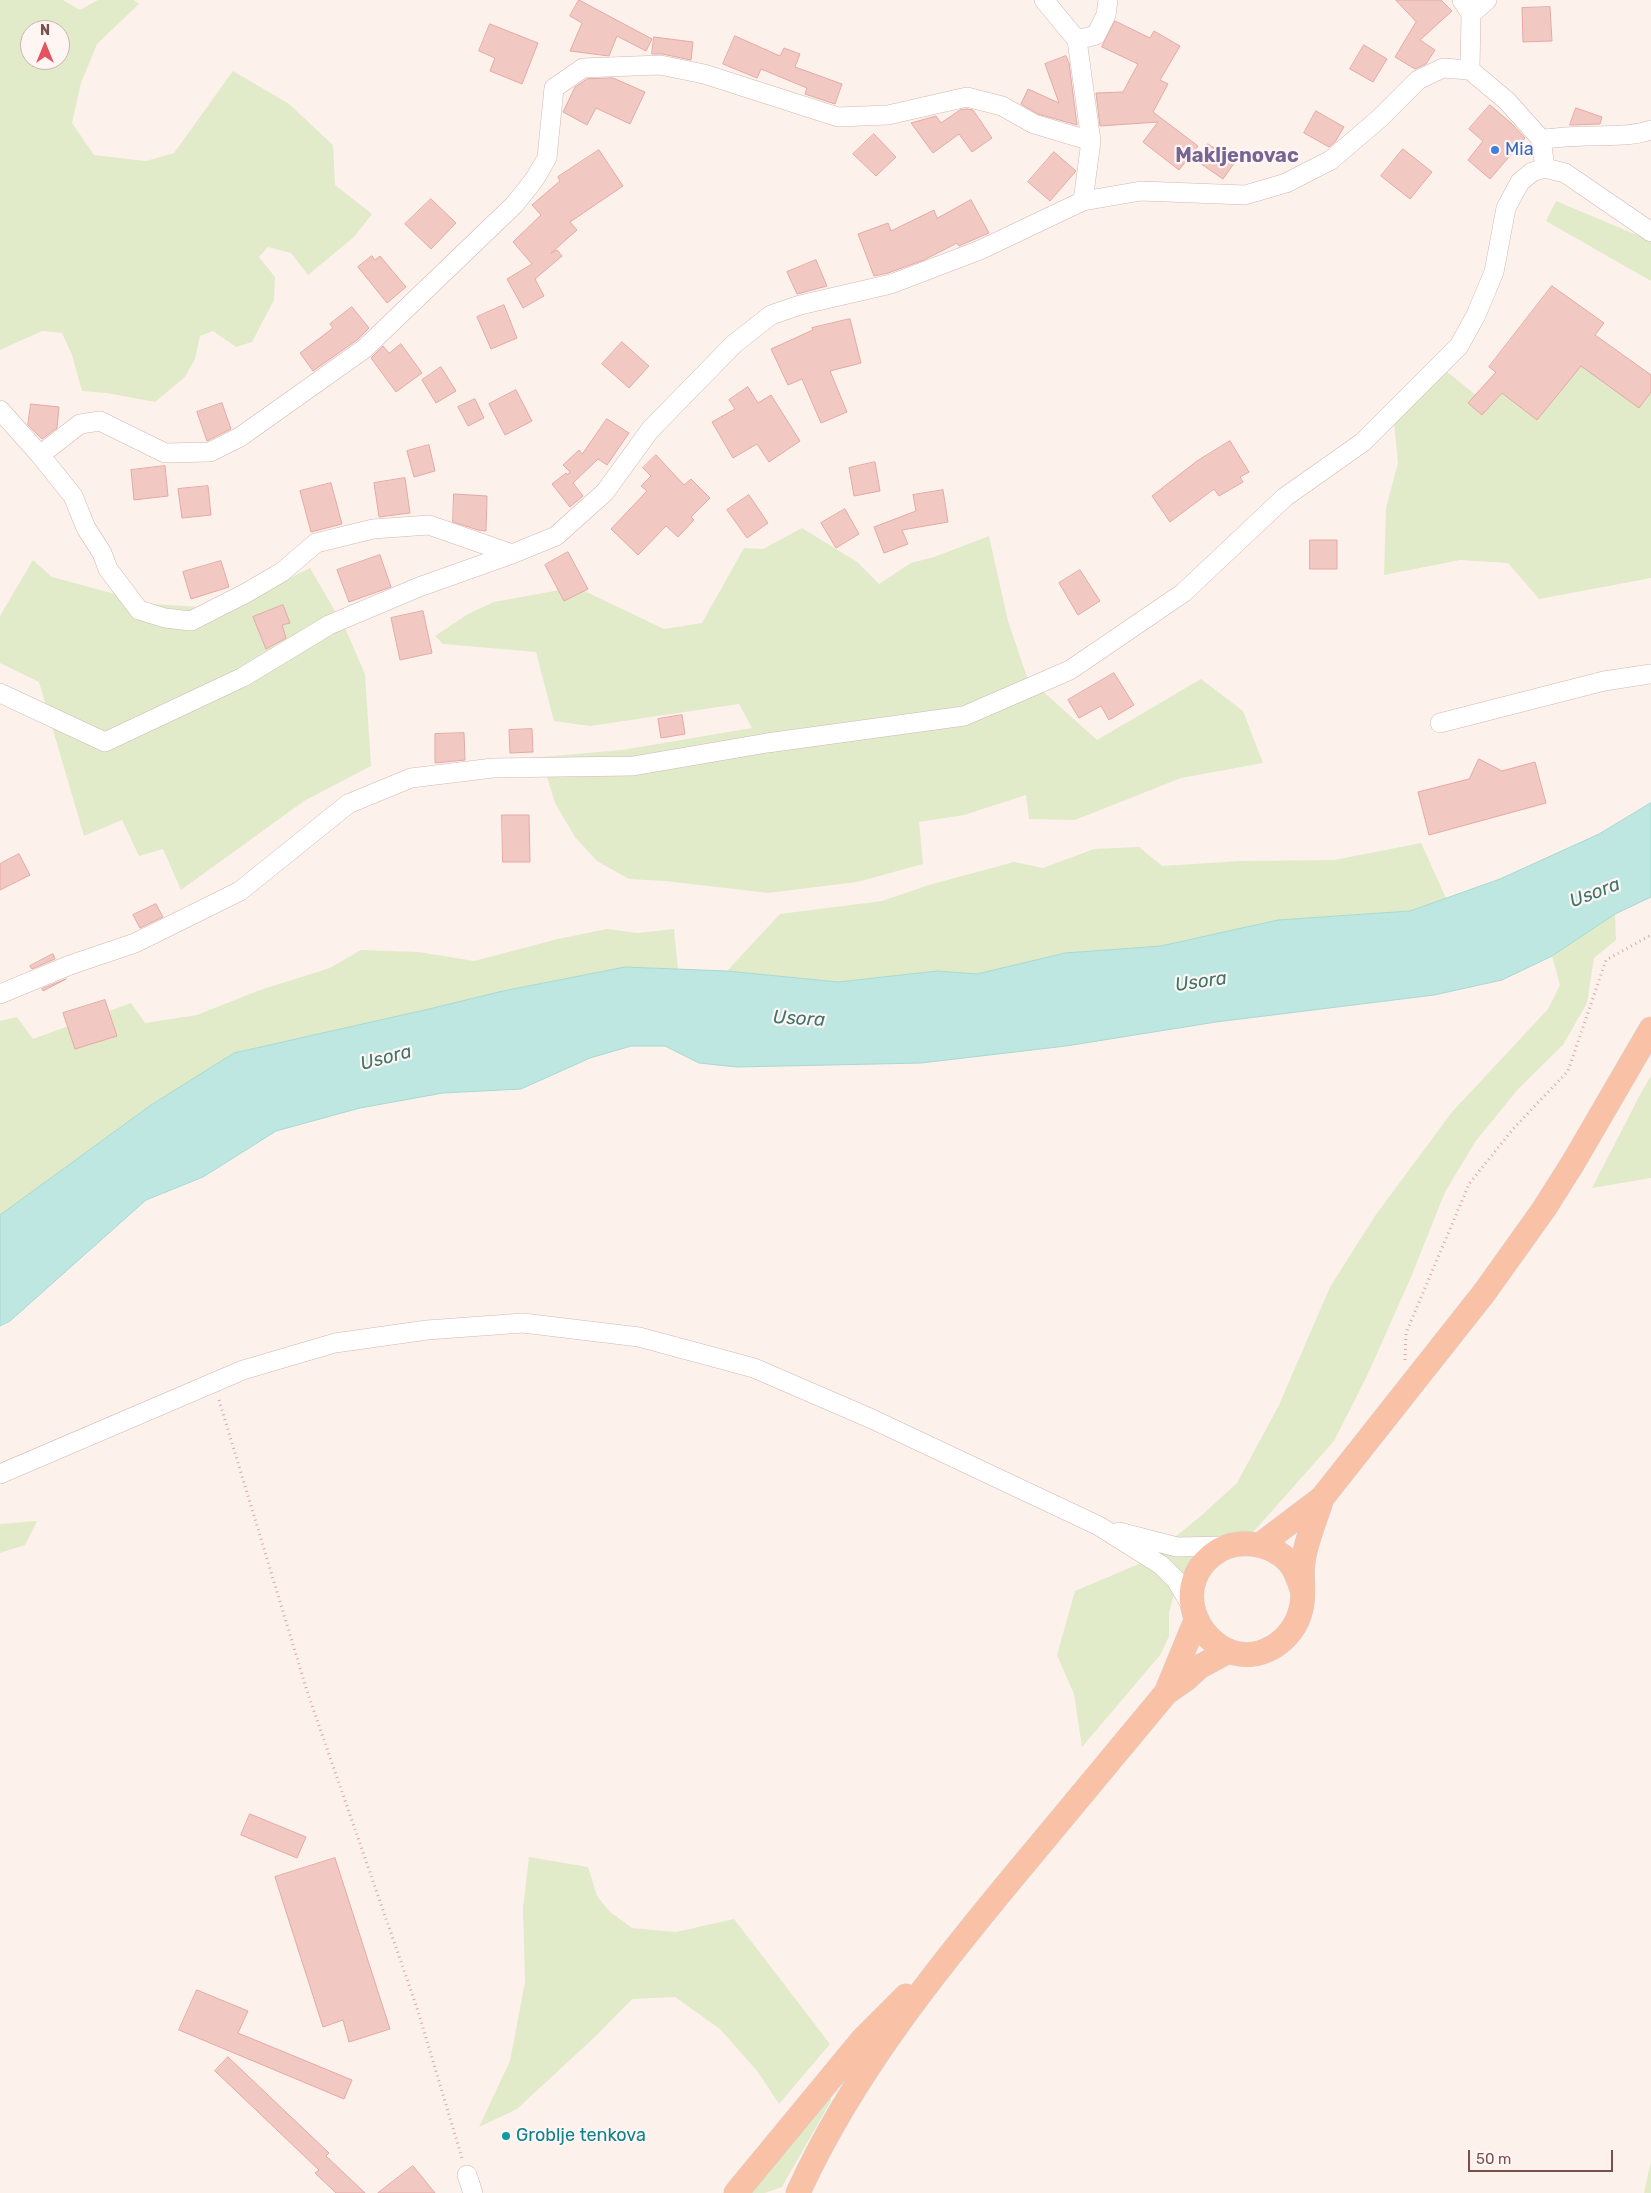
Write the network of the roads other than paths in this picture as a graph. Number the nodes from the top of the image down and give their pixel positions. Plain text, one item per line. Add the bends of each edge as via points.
1 (1044, 0) edge
2 (1108, 0) edge
3 (1487, 0) edge
4 (1466, 7) edge
5 (1077, 40) junction
6 (1470, 70) junction
7 (1651, 130) edge
8 (1540, 139) junction
9 (1091, 141) junction
10 (1545, 168) junction
11 (1083, 201) junction
12 (1651, 232) edge
13 (0, 410) edge
14 (40, 455) junction
15 (512, 554) junction
16 (1651, 674) edge
17 (0, 693) edge
18 (1440, 723) dead end
19 (0, 994) edge
20 (1651, 1029) edge
21 (0, 1474) edge
22 (1322, 1498) junction
23 (1099, 1526) junction
24 (1260, 1545) junction
25 (1228, 1546) junction
26 (1302, 1590) junction
27 (1194, 1614) junction
28 (1229, 1651) junction
29 (1166, 1693) junction
30 (943, 1964) junction
31 (796, 2190) edge
32 (736, 2193) edge

1 - 5 street
2 - 5 street via 1106,15 1096,35
3 - 4 street
4 - 6 street
5 - 9 street
6 - 8 street via 1507,101
6 - 11 street via 1443,68 1418,80 1380,118 1330,160 1286,183 1245,195 1140,191
7 - 8 street via 1610,137
8 - 10 street
9 - 11 street
9 - 14 street via 1034,124 1002,106 967,98 888,116 838,117 704,74 660,65 583,68 554,88 547,158 534,180 514,205 364,349 240,437 210,452 165,453 100,420 80,424
10 - 12 street via 1565,173
10 - 19 street via 1532,172 1520,182 1506,208 1494,272 1459,346 1363,442 1285,497 1183,593 1070,670 964,716 767,743 633,766 493,768 411,778 348,804 240,891 135,943
11 - 15 street via 980,250 891,284 800,305 772,315 734,344 650,430 605,492 556,536
13 - 14 street
14 - 15 street via 73,496 86,528 118,583 139,610 165,618 191,621 282,572 316,543 373,529 429,525
15 - 17 street via 418,587 329,625 243,677 105,742
16 - 18 street via 1604,681
20 - 22 main road via 1544,1209 1484,1293
21 - 23 street via 243,1370 335,1343 427,1330 523,1322 639,1337 754,1368 872,1419
22 - 24 main road
22 - 26 main road via 1303,1562
23 - 25 street via 1177,1548
23 - 27 street via 1161,1566 1176,1580
24 - 25 main road
24 - 26 main road via 1291,1564
25 - 27 main road via 1211,1556 1199,1571 1192,1588
26 - 28 main road via 1302,1607 1297,1622 1275,1647 1260,1653
27 - 28 main road via 1204,1633
27 - 29 main road
28 - 29 main road
29 - 30 main road
30 - 31 main road via 859,2082
30 - 32 main road via 863,2038

